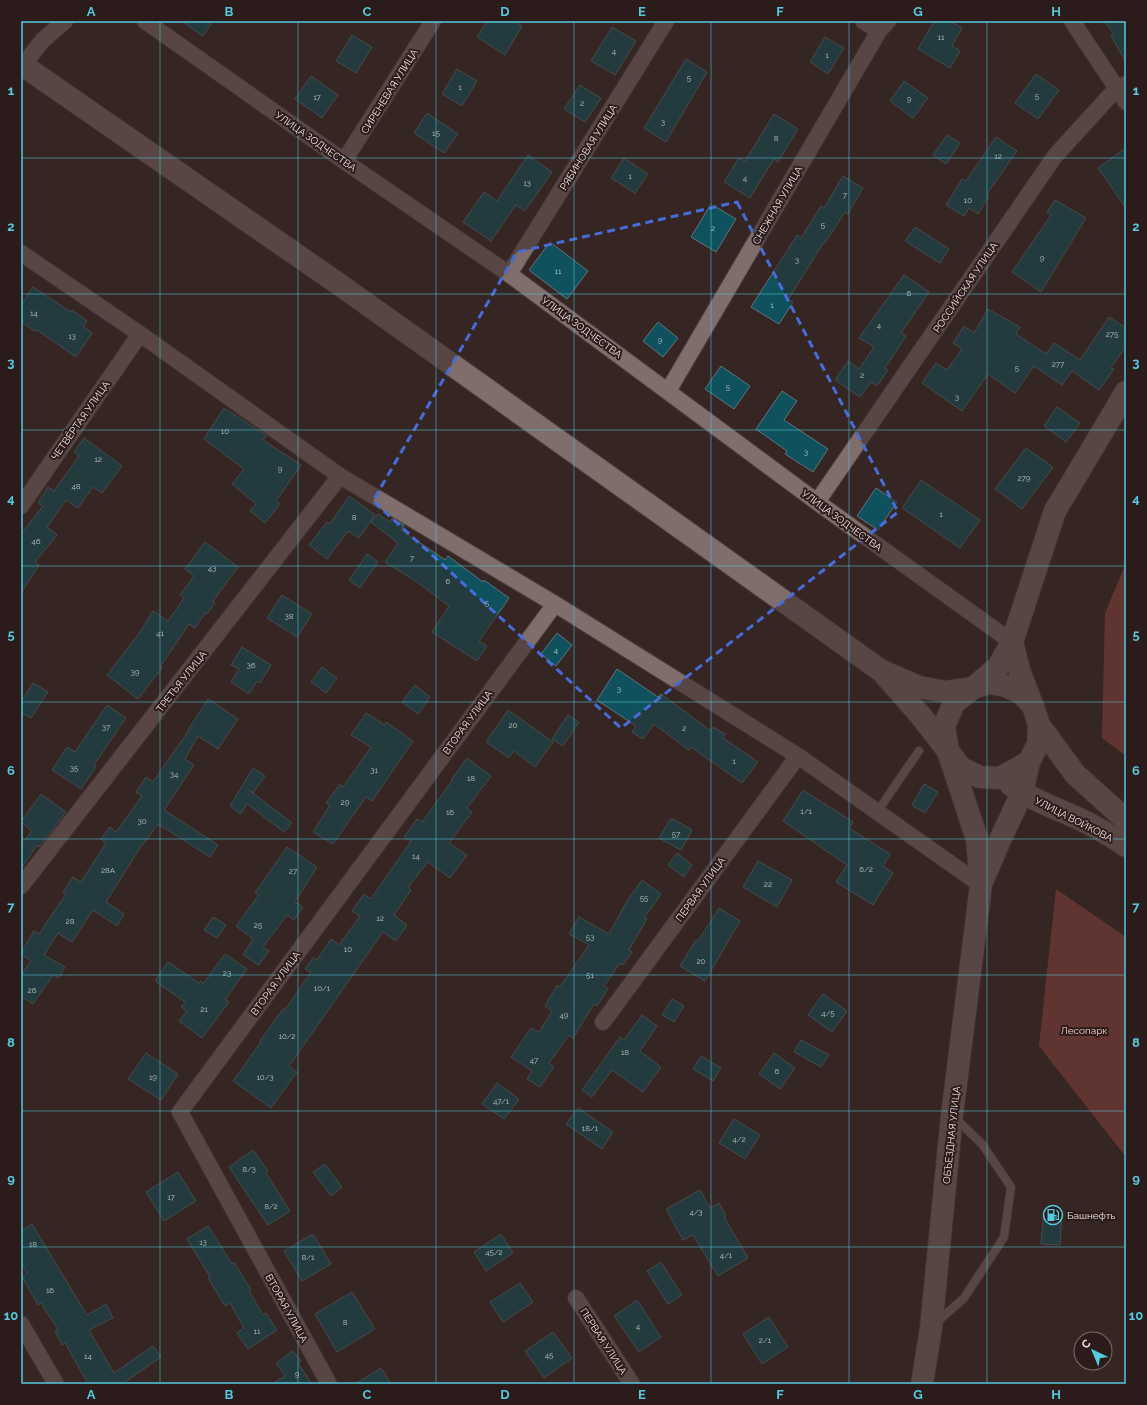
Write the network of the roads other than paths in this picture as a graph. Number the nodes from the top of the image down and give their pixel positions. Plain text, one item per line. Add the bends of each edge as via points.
1 (65, 21) edge
2 (145, 21) edge
3 (433, 21) edge
4 (666, 21) edge
5 (863, 21) edge
6 (1072, 21) edge
7 (884, 26) edge
8 (22, 64) edge
9 (1121, 86) edge
10 (1126, 102) edge
11 (344, 161) junction
12 (21, 253) edge
13 (509, 274) junction
14 (140, 334) junction
15 (668, 391) junction
16 (1126, 392) edge
17 (340, 476) junction
18 (817, 502) junction
19 (21, 506) edge
20 (555, 604) junction
21 (1012, 642) junction
22 (880, 670) junction
23 (973, 688) junction
24 (1036, 716) junction
25 (919, 751) dead end
26 (948, 751) junction
27 (798, 756) junction
28 (1029, 762) junction
29 (1000, 778) junction
30 (1022, 793) junction
31 (877, 812) junction
32 (1126, 820) edge
33 (1126, 846) edge
34 (981, 885) junction
35 (21, 886) edge
36 (603, 1022) dead end
37 (952, 1115) junction
38 (576, 1298) dead end
39 (21, 1324) edge
40 (931, 1328) junction
41 (56, 1384) edge
42 (329, 1384) edge
43 (632, 1384) edge
44 (922, 1384) edge

1 - 8 street via 42,40
2 - 11 street, УЛИЦА ЗОДЧЕСТВА
3 - 11 street, СИРЕНЕВАЯ УЛИЦА
4 - 13 street, РЯБИНОВАЯ УЛИЦА
5 - 7 street
6 - 9 street
7 - 15 street, СНЕЖНАЯ УЛИЦА
8 - 22 main road via 344,287
9 - 10 street
9 - 18 street, РОССИЙСКАЯ УЛИЦА via 1055,156
11 - 13 street, УЛИЦА ЗОДЧЕСТВА
12 - 14 street
13 - 15 street, УЛИЦА ЗОДЧЕСТВА
14 - 17 street
14 - 19 street, ЧЕТВЁРТАЯ УЛИЦА
15 - 18 street, УЛИЦА ЗОДЧЕСТВА
16 - 21 main road via 1055,511
17 - 20 street
17 - 35 street, ТРЕТЬЯ УЛИЦА
18 - 21 street, УЛИЦА ЗОДЧЕСТВА
20 - 27 street
20 - 42 street, ВТОРАЯ УЛИЦА via 180,1112
21 - 23 main road via 998,667
21 - 24 main road
22 - 23 main road via 919,687 946,692
22 - 26 main road
23 - 24 main road via 989,683 1006,686 1022,694
23 - 26 main road via 954,703 944,726
24 - 28 main road via 1038,744
24 - 32 main road via 1075,774
25 - 31 lane
26 - 29 main road via 961,768 980,778
26 - 34 main road via 977,839
27 - 31 street
27 - 36 street, ПЕРВАЯ УЛИЦА
28 - 29 main road
28 - 30 main road
29 - 30 main road, УЛИЦА ВОЙКОВА
30 - 33 main road, УЛИЦА ВОЙКОВА via 1105,832
30 - 34 main road
31 - 34 street
34 - 37 main road, ОБЪЕЗДНАЯ УЛИЦА
37 - 40 main road, ОБЪЕЗДНАЯ УЛИЦА
37 - 40 lane via 982,1144 1010,1187 1004,1237 964,1298
38 - 43 street, ПЕРВАЯ УЛИЦА
39 - 41 street
40 - 44 main road, ОБЪЕЗДНАЯ УЛИЦА

